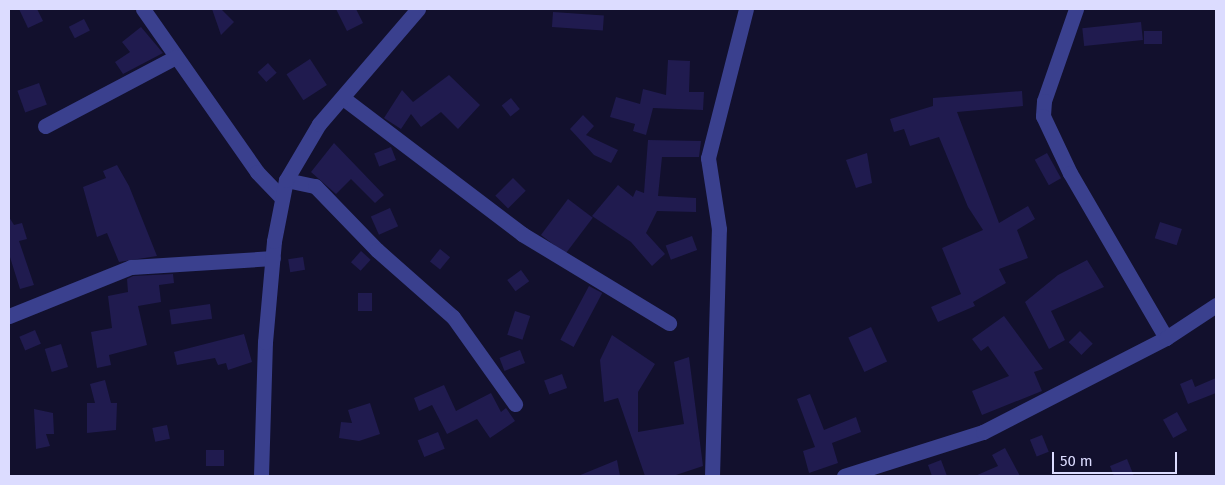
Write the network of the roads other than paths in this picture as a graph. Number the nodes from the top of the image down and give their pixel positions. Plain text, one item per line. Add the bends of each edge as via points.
1 (143, 9) edge
2 (418, 9) edge
3 (746, 9) edge
4 (1076, 9) edge
5 (176, 57) junction
6 (343, 98) junction
7 (45, 126) dead end
8 (286, 180) junction
9 (281, 197) junction
10 (273, 258) junction
11 (1216, 305) edge
12 (9, 316) edge
13 (669, 323) dead end
14 (1166, 338) junction
15 (515, 404) dead end
16 (852, 475) edge
17 (261, 476) edge
18 (712, 476) edge

1 - 5 street
2 - 6 street
3 - 18 street via 708,158 719,228
4 - 14 street via 1044,101 1044,116 1070,173
5 - 7 street
5 - 9 street via 257,172
6 - 8 street via 319,124
6 - 13 street via 522,234
8 - 9 street
8 - 15 street via 315,186 376,250 454,317
9 - 10 street
10 - 12 street via 131,267
10 - 17 street
11 - 14 street
14 - 16 street via 983,432

